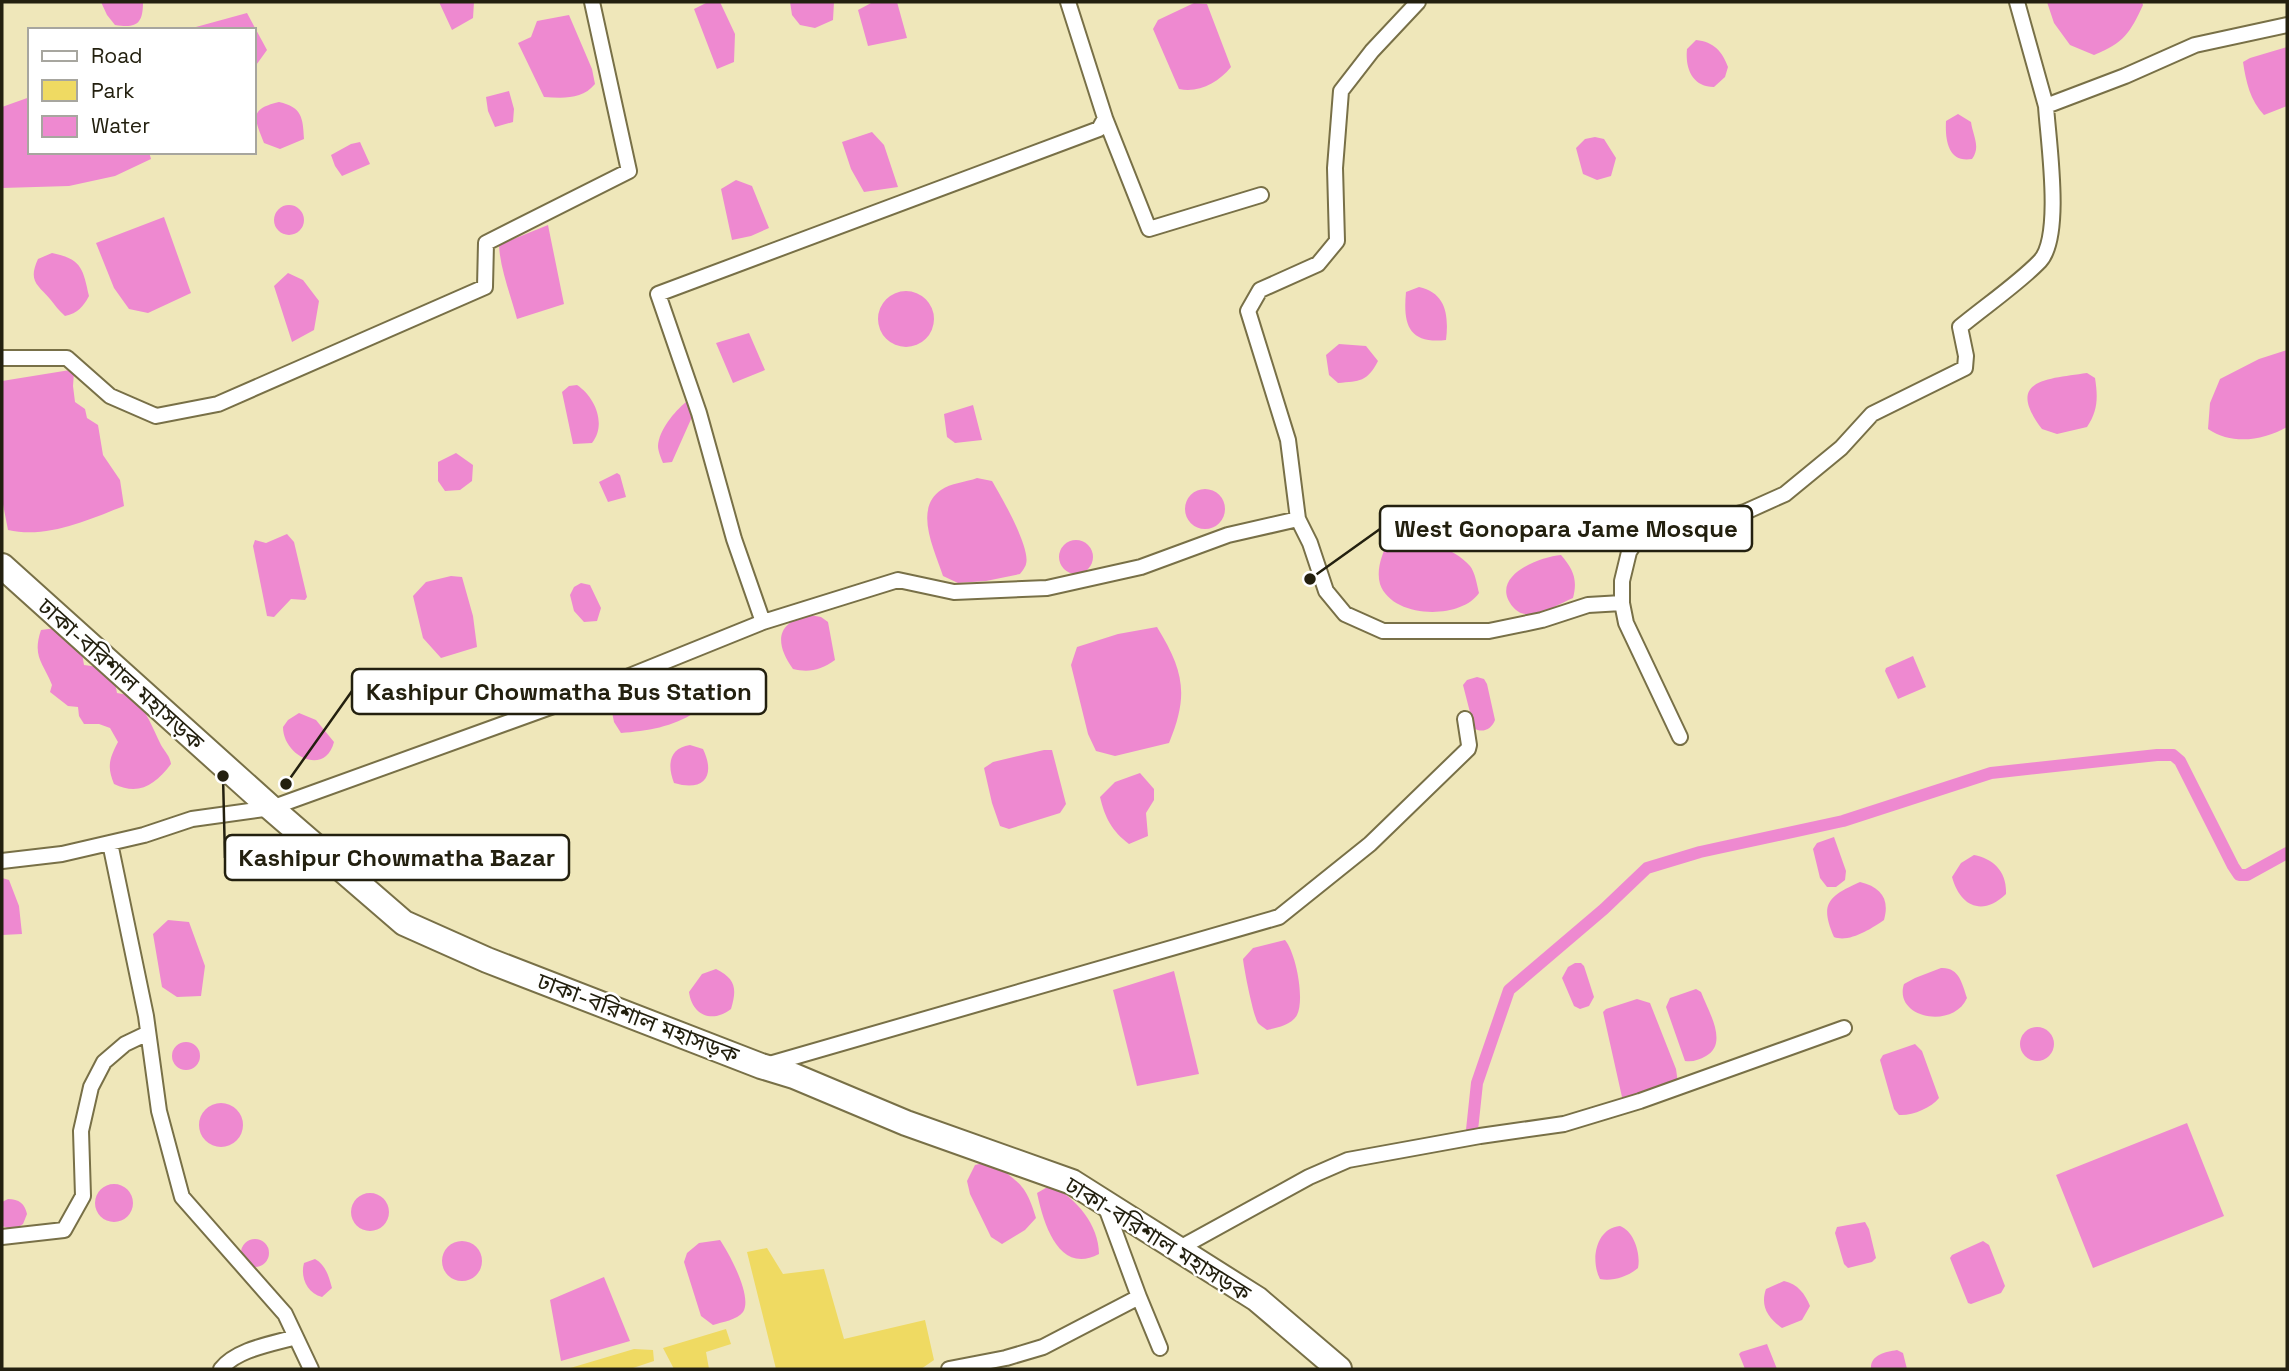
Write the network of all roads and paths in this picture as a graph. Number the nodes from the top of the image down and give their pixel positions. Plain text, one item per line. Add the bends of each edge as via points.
1 (592, 2) edge
2 (1068, 2) edge
3 (1418, 2) edge
4 (2017, 2) edge
5 (2287, 25) edge
6 (2046, 106) junction
7 (1105, 118) junction
8 (1261, 195) dead end
9 (2, 358) edge
10 (1298, 519) junction
11 (2, 566) edge
12 (1622, 604) junction
13 (762, 622) junction
14 (1465, 719) dead end
15 (1680, 737) dead end
16 (271, 808) junction
17 (110, 843) junction
18 (2, 861) edge
19 (1844, 1028) dead end
20 (148, 1033) junction
21 (761, 1066) junction
22 (1099, 1199) junction
23 (2, 1237) edge
24 (1178, 1249) junction
25 (1139, 1297) junction
26 (296, 1337) junction
27 (1160, 1348) dead end
28 (221, 1369) edge
29 (311, 1369) edge
30 (949, 1369) edge
31 (1339, 1369) edge

1 - 9 street via 629,171 486,243 485,287 218,404 156,416 110,396 66,358
2 - 7 street
3 - 10 street via 1341,91 1335,168 1337,241 1318,264 1260,289 1248,311 1288,440
4 - 6 street
5 - 6 street via 2195,45
6 - 12 street via 2051,238 2042,260 1960,327 1965,369 1872,414 1841,448 1785,494 1712,522 1666,516 1647,524 1629,552
7 - 8 street via 1149,229
7 - 13 street via 1099,129 658,294
10 - 12 street via 1326,591 1345,614 1383,631 1489,631 1588,605
10 - 13 street via 1228,535 1141,567 1047,588 954,592 898,580
11 - 16 highway, ঢাকা-বরিশাল মহাসড়ক
12 - 15 street via 1626,623
13 - 16 street via 570,700
14 - 21 street via 1468,749 1370,844 1279,917
16 - 17 street via 192,819
16 - 21 highway, ঢাকা-বরিশাল মহাসড়ক via 404,923
17 - 18 street
17 - 20 street
19 - 24 street via 1564,1124 1348,1160
20 - 23 street via 104,1062 91,1087 81,1131 83,1196 64,1230
20 - 26 street via 159,1111 182,1197 285,1314
21 - 22 highway, ঢাকা-বরিশাল মহাসড়ক via 1073,1182
22 - 24 highway, ঢাকা-বরিশাল মহাসড়ক
22 - 25 street
24 - 31 highway, ঢাকা-বরিশাল মহাসড়ক via 1257,1299
25 - 27 street
25 - 30 street via 1043,1347
26 - 28 street via 251,1350
26 - 29 street

